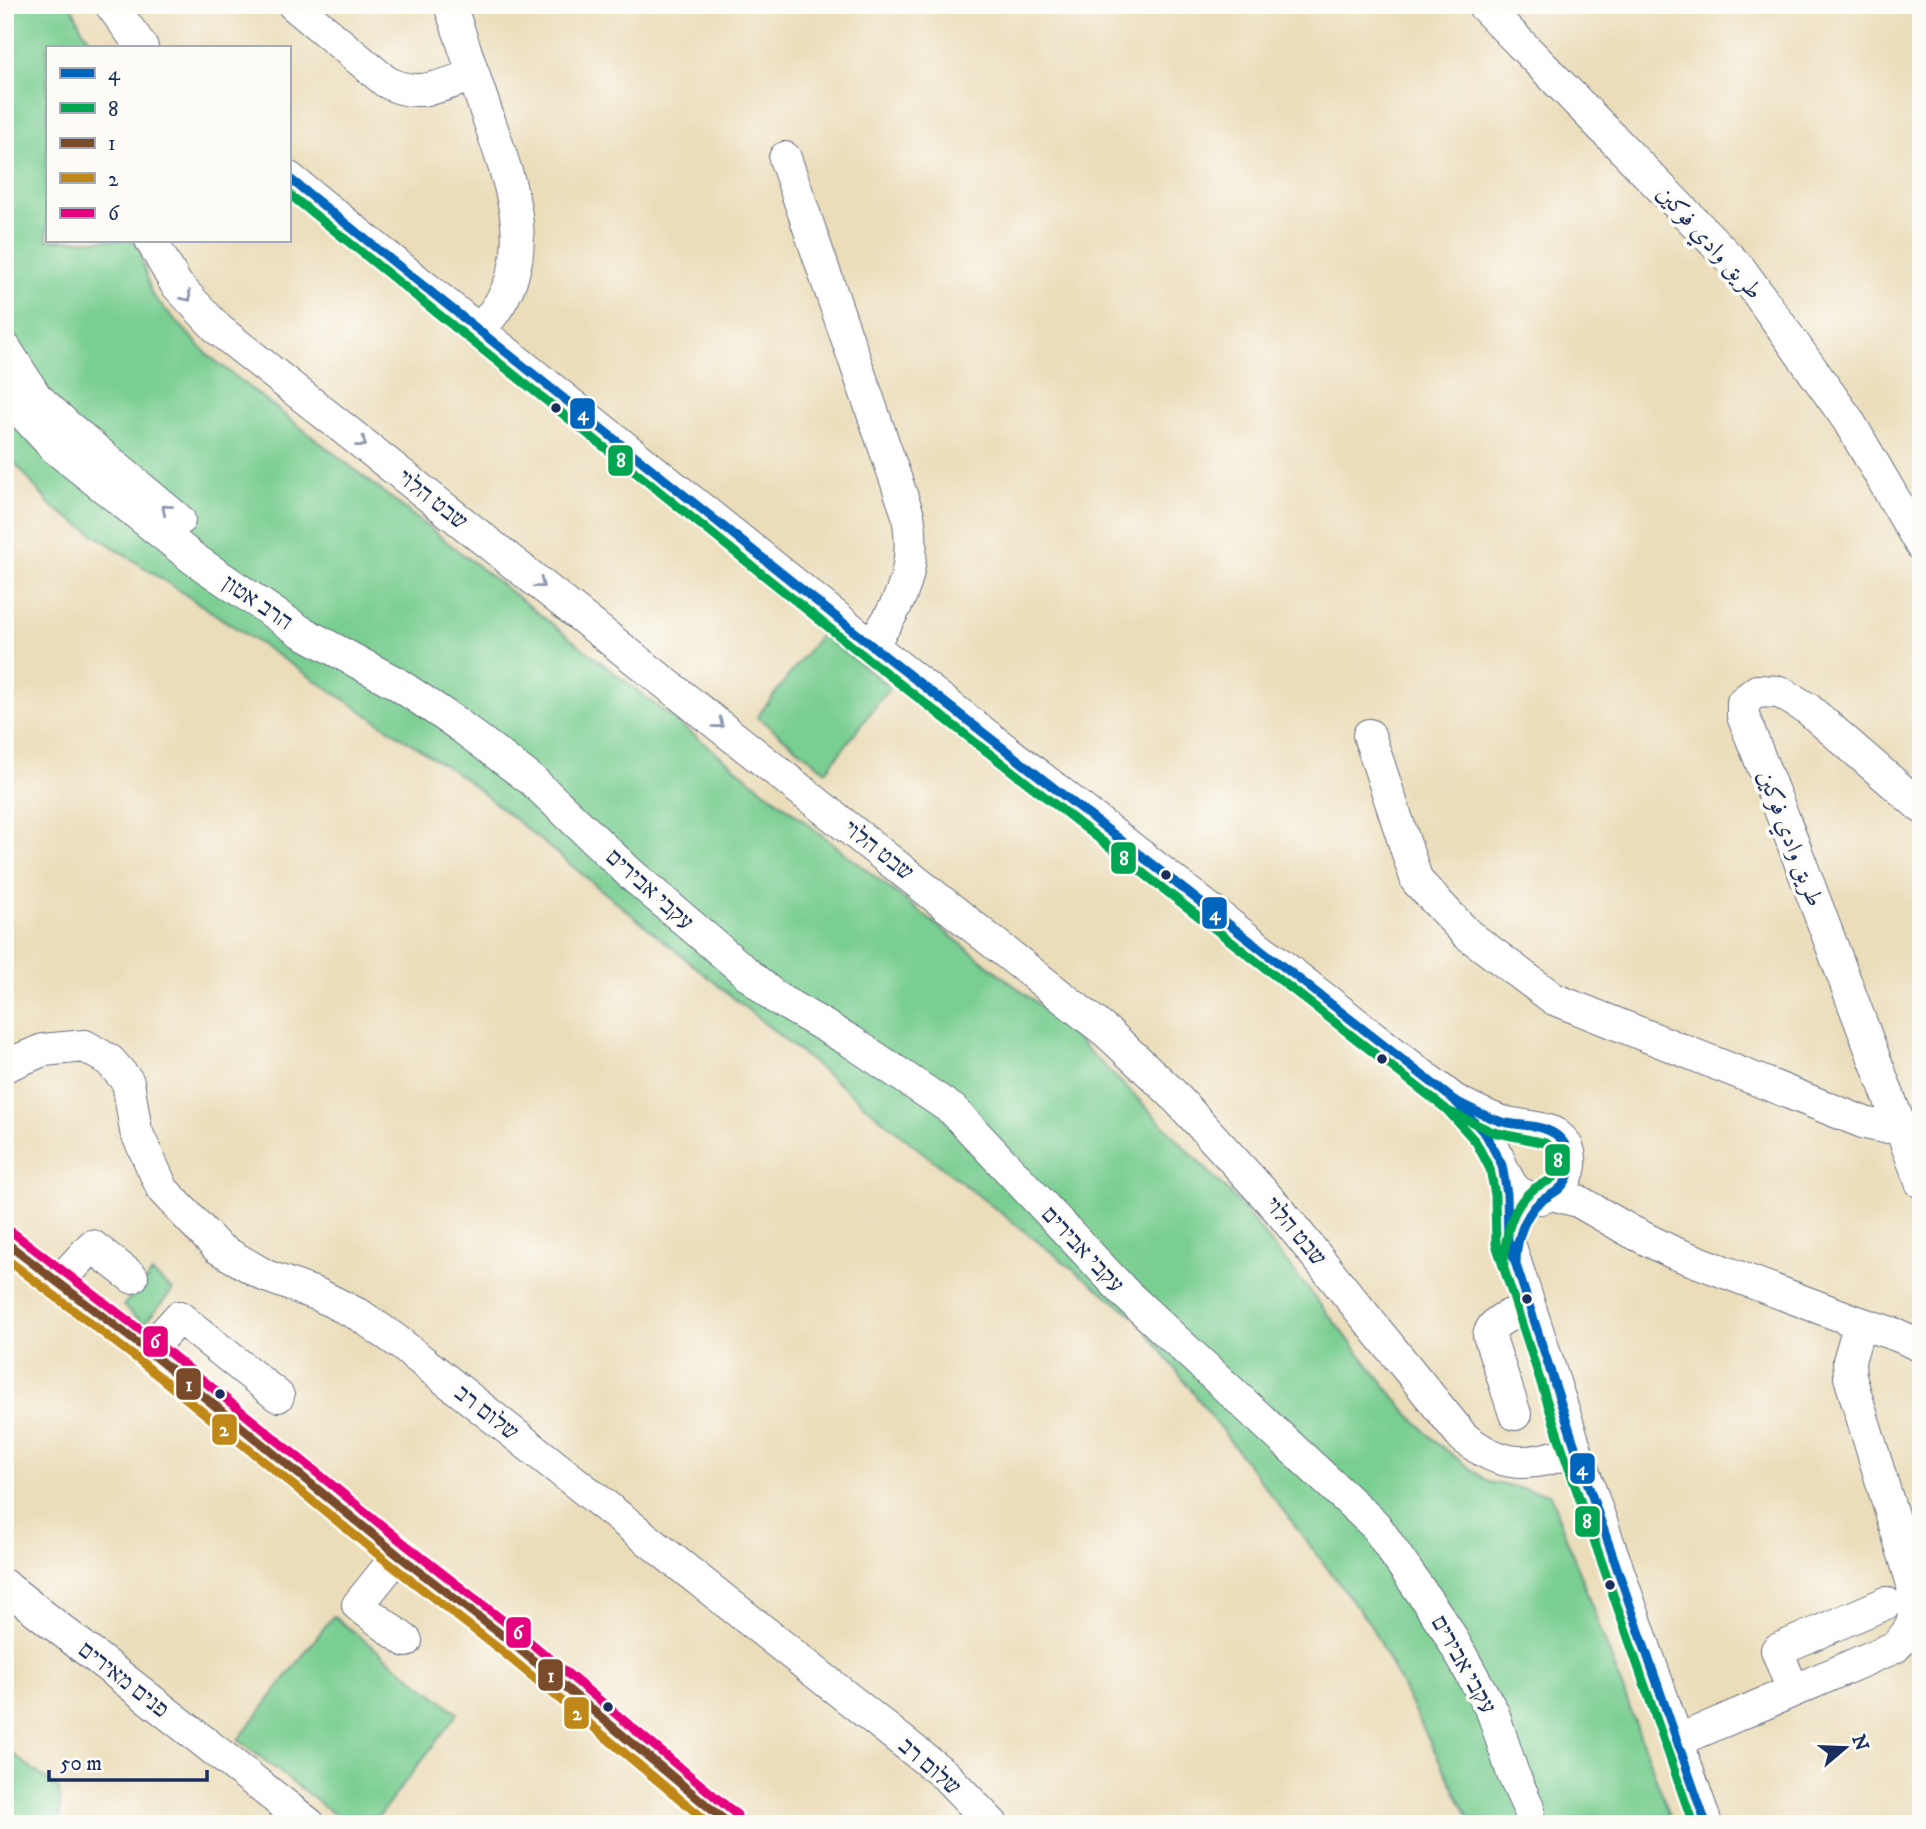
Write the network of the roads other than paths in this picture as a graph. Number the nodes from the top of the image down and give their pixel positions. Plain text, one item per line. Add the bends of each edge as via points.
1 (111, 5) edge
2 (294, 5) edge
3 (450, 5) edge
4 (1483, 5) edge
5 (141, 46) edge
6 (474, 75) junction
7 (785, 159) dead end
8 (290, 179) edge
9 (152, 242) edge
10 (479, 330) junction
11 (5, 348) edge
12 (5, 394) edge
13 (1921, 545) edge
14 (300, 631) junction
15 (871, 645) junction
16 (1369, 735) dead end
17 (533, 780) joint
18 (1921, 807) edge
19 (5, 1066) edge
20 (1454, 1100) junction
21 (1900, 1126) junction
22 (1532, 1129) junction
23 (1571, 1161) junction
24 (1504, 1171) junction
25 (1921, 1182) edge
26 (1547, 1195) junction
27 (1614, 1220) junction
28 (5, 1242) edge
29 (1516, 1264) junction
30 (131, 1277) dead end
31 (59, 1282) junction
32 (1529, 1308) junction
33 (1860, 1323) junction
34 (1921, 1346) edge
35 (148, 1351) junction
36 (278, 1396) dead end
37 (1515, 1414) dead end
38 (1576, 1450) junction
39 (398, 1555) junction
40 (5, 1586) edge
41 (1886, 1603) dead end
42 (406, 1641) dead end
43 (1793, 1691) junction
44 (1677, 1741) junction
45 (1529, 1809) dead end
46 (300, 1821) edge
47 (729, 1824) edge
48 (992, 1824) edge
49 (1706, 1824) edge

1 - 5 street
2 - 6 street via 397,88 425,90
3 - 6 street
4 - 13 street, طريق وادي فوکين via 1741,270 1848,420
6 - 10 street via 512,190 519,240 509,287
7 - 15 street via 909,522 911,558 906,585
8 - 10 street
9 -> 38 street, שבט הלוי via 176,284 219,330 1119,1044 1179,1100 1279,1210 1462,1437 1488,1455 1513,1463 1537,1462
10 - 15 street
14 -> 11 street via 305,620 65,425 36,397
12 - 14 street, הרב אטון via 55,449 194,559
14 - 17 street, הרב אטון via 396,683
15 - 20 street
16 - 21 street via 1417,881 1467,934 1554,999 1865,1123
17 - 45 street, עקבי אבירים via 632,874 775,998 852,1042 953,1110 1127,1296 1375,1525 1446,1628 1486,1701
18 - 21 street, طريق وادي فوکين via 1799,703 1780,692 1757,691 1743,702 1743,716
19 - 48 street, שלום רב via 43,1050 85,1046 110,1061 128,1082 136,1131 163,1190 218,1248 267,1276 361,1316 397,1341 944,1775
20 - 22 street via 1499,1121
20 - 24 street via 1486,1135
21 - 25 street, طريق وادي فوکين
22 - 23 street via 1554,1133
22 - 24 street via 1514,1137 1503,1155
23 - 26 street via 1566,1180
23 - 27 street via 1588,1191
24 - 26 street via 1510,1185 1525,1195
24 - 29 street via 1508,1240
26 - 27 street via 1578,1201
26 - 29 street via 1523,1226
27 - 33 street via 1672,1252
28 - 31 street
29 - 32 street
30 - 31 street via 92,1246
31 - 35 street
32 - 37 street via 1491,1326 1489,1335
32 - 38 street
33 - 34 street
33 - 43 street via 1849,1361 1850,1377 1912,1581 1914,1619 1907,1636 1895,1647
35 - 36 street via 179,1317
35 - 39 street
38 - 44 street
39 - 42 street via 358,1605
39 - 47 street via 511,1642
40 - 46 street, פנים מאירים
41 - 43 street via 1777,1650
43 - 44 street
44 - 49 street

